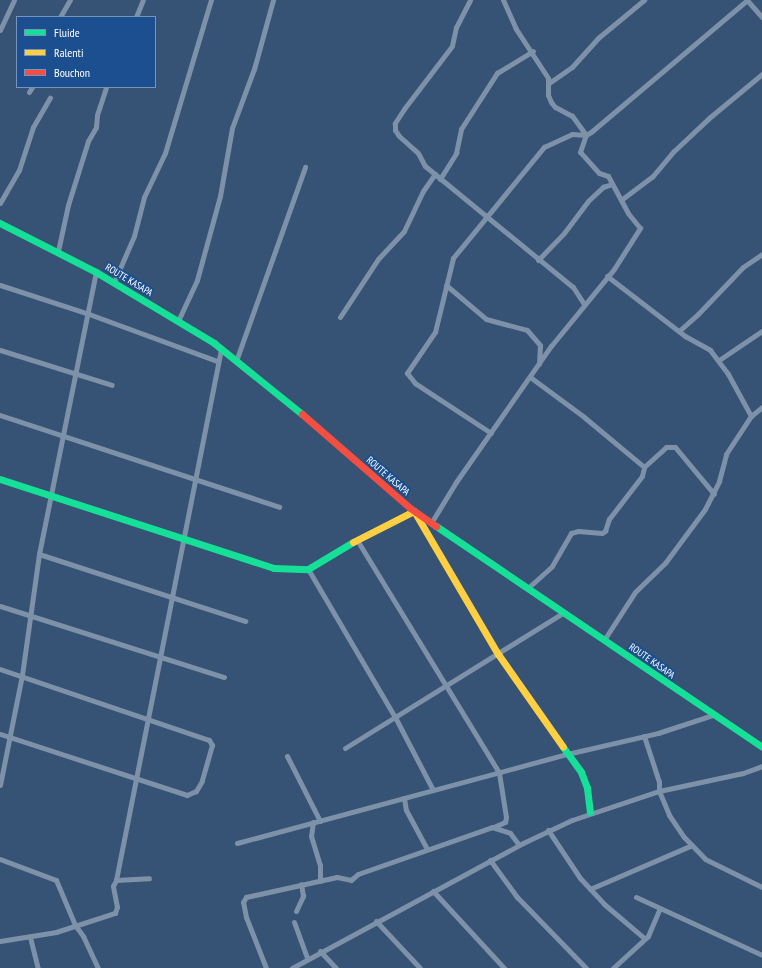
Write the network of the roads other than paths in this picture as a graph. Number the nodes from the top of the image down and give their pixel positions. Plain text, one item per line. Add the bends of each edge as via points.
1 (14, 0) edge
2 (70, 0) edge
3 (143, 0) edge
4 (211, 0) edge
5 (273, 0) edge
6 (470, 0) edge
7 (503, 0) edge
8 (644, 0) edge
9 (747, 0) edge
10 (61, 16) edge
11 (136, 16) edge
12 (762, 17) edge
13 (0, 30) edge
14 (533, 51) junction
15 (762, 74) edge
16 (549, 83) junction
17 (31, 88) edge
18 (106, 88) edge
19 (29, 92) dead end
20 (50, 97) dead end
21 (586, 135) junction
22 (305, 168) dead end
23 (435, 174) junction
24 (440, 179) junction
25 (612, 184) junction
26 (621, 200) junction
27 (0, 203) edge
28 (487, 215) junction
29 (0, 223) edge
30 (58, 250) junction
31 (762, 254) edge
32 (538, 260) junction
33 (96, 272) junction
34 (607, 276) junction
35 (114, 282) junction
36 (0, 285) edge
37 (446, 285) junction
38 (584, 304) junction
39 (89, 314) junction
40 (340, 317) dead end
41 (178, 321) junction
42 (679, 331) junction
43 (762, 331) edge
44 (221, 349) junction
45 (0, 350) edge
46 (719, 360) junction
47 (217, 361) junction
48 (236, 361) junction
49 (539, 364) junction
50 (76, 374) junction
51 (530, 378) junction
52 (112, 385) dead end
53 (762, 407) edge
54 (0, 415) edge
55 (751, 416) junction
56 (491, 433) junction
57 (63, 435) junction
58 (644, 466) junction
59 (195, 477) junction
60 (0, 479) edge
61 (714, 494) junction
62 (51, 496) junction
63 (279, 507) dead end
64 (414, 511) junction
65 (431, 523) junction
66 (185, 537) junction
67 (357, 540) junction
68 (39, 554) junction
69 (308, 570) junction
70 (529, 587) junction
71 (171, 599) junction
72 (0, 606) edge
73 (564, 613) junction
74 (30, 615) junction
75 (245, 621) dead end
76 (604, 640) junction
77 (498, 654) junction
78 (160, 657) junction
79 (0, 669) edge
80 (22, 675) junction
81 (224, 677) dead end
82 (447, 685) junction
83 (713, 715) junction
84 (395, 717) junction
85 (146, 719) junction
86 (0, 734) edge
87 (644, 736) junction
88 (10, 737) junction
89 (762, 747) edge
90 (345, 748) dead end
91 (567, 754) junction
92 (287, 756) dead end
93 (762, 766) edge
94 (499, 773) junction
95 (136, 777) junction
96 (0, 785) edge
97 (433, 790) junction
98 (659, 792) junction
99 (404, 798) junction
100 (590, 812) junction
101 (320, 820) junction
102 (313, 822) junction
103 (494, 828) junction
104 (548, 830) junction
105 (237, 843) dead end
106 (519, 845) junction
107 (692, 845) junction
108 (427, 849) junction
109 (0, 859) edge
110 (490, 860) junction
111 (149, 878) dead end
112 (116, 880) junction
113 (320, 880) junction
114 (301, 884) junction
115 (762, 887) edge
116 (590, 890) junction
117 (433, 891) junction
118 (636, 897) dead end
119 (660, 908) junction
120 (296, 911) dead end
121 (376, 921) junction
122 (294, 922) dead end
123 (75, 925) junction
124 (30, 937) junction
125 (644, 938) junction
126 (0, 941) edge
127 (320, 951) junction
128 (762, 955) edge
129 (307, 958) junction
130 (38, 968) edge
131 (98, 968) edge
132 (266, 968) edge
133 (292, 968) edge
134 (336, 968) edge
135 (420, 968) edge
136 (504, 968) edge
137 (586, 968) edge
138 (613, 968) edge

1 - 13 street
2 - 10 street
3 - 11 street
4 - 35 street via 164,153 144,197 134,236
5 - 41 street via 254,69 232,128 220,196 197,280
6 - 23 street via 456,27 452,46 395,123 399,136 413,147 425,166
7 - 14 street via 516,30
8 - 16 street via 598,38 572,67
9 - 12 street
9 - 21 street
14 - 16 street
14 - 24 street via 497,73 461,129 456,153
15 - 26 street via 709,118 674,151 652,177
16 - 21 street via 548,95 555,108 572,116
17 - 19 street
18 - 30 street via 96,127 88,141 68,205
20 - 27 street via 33,127 19,170
21 - 25 street via 580,152 599,173 608,176
21 - 28 street via 572,134 544,147
22 - 48 street
23 - 24 street
23 - 40 street via 423,191 404,231 378,259
24 - 28 street
25 - 26 street
25 - 32 street via 603,187 588,202 564,233
26 - 34 street via 640,228
28 - 32 street
28 - 37 street via 452,258
29 - 30 main road, ROUTE KASAPA
30 - 33 main road, ROUTE KASAPA
31 - 42 street via 743,267
32 - 38 street via 573,287
33 - 35 main road, ROUTE KASAPA
33 - 39 street
34 - 38 street
34 - 42 street
35 - 41 main road, ROUTE KASAPA
36 - 39 street
37 - 49 street via 486,319 527,330 540,345
37 - 56 street via 435,332 407,373 415,383
38 - 49 street
39 - 47 street
39 - 50 street
41 - 44 main road, ROUTE KASAPA
42 - 46 street via 710,350
43 - 46 street
44 - 47 street
44 - 48 main road, ROUTE KASAPA
45 - 50 street
46 - 55 street
47 - 59 street
48 - 64 main road, ROUTE KASAPA via 283,397
49 - 51 street
50 - 52 street
50 - 57 street
51 - 56 street
51 - 58 street via 584,417
53 - 55 street
54 - 57 street
55 - 61 street via 726,454
56 - 65 street
57 - 59 street
57 - 62 street
58 - 61 street via 666,447 675,447
58 - 70 street via 642,476 609,519 605,531 571,533 552,566
59 - 63 street
59 - 66 street
60 - 62 main road
61 - 76 street via 665,563 635,592
62 - 66 main road
62 - 68 street
64 - 65 main road, ROUTE KASAPA
64 - 67 main road
64 - 77 main road
65 - 70 main road, ROUTE KASAPA
66 - 69 main road via 274,568
66 - 71 street
67 - 69 main road
67 - 82 street
68 - 71 street
68 - 74 street
69 - 84 street
70 - 73 main road, ROUTE KASAPA
71 - 75 street
71 - 78 street
72 - 74 street
73 - 76 main road, ROUTE KASAPA
73 - 77 street
74 - 78 street
74 - 80 street
76 - 83 main road, ROUTE KASAPA
77 - 82 street
77 - 91 main road
78 - 81 street
78 - 85 street
79 - 80 street
80 - 85 street
80 - 88 street
82 - 84 street
82 - 94 street
83 - 87 street via 689,725
83 - 89 main road, ROUTE KASAPA
84 - 90 street
84 - 97 street
85 - 95 street
85 - 95 street via 209,740 212,745 211,755 202,781 192,794 187,795
86 - 88 street
87 - 91 street
87 - 98 street via 659,782
88 - 95 street
88 - 96 street
91 - 94 street
91 - 100 main road via 585,780
92 - 101 street
93 - 98 street via 743,773
94 - 97 street
94 - 103 street via 506,817 505,822
95 - 112 street
97 - 99 street
98 - 100 street
98 - 107 street via 669,815
99 - 101 street
99 - 108 street via 406,810
100 - 104 street
101 - 102 street
102 - 105 street
102 - 113 street via 311,836 320,865
103 - 106 street via 512,834
103 - 108 street
104 - 106 street
104 - 116 street via 565,858
106 - 110 street
107 - 115 street via 716,866
107 - 116 street
108 - 113 street via 358,874 351,880 338,877
109 - 123 street via 56,880
110 - 117 street
110 - 137 street via 517,897
111 - 112 street
112 - 123 street via 113,886 117,907 114,913
113 - 114 street
114 - 120 street via 303,896
114 - 132 street via 244,899 246,917
116 - 125 street
117 - 121 street
117 - 136 street
118 - 119 street
119 - 125 street via 648,936
119 - 128 street
121 - 127 street
121 - 135 street
122 - 129 street
123 - 124 street
123 - 131 street
124 - 126 street
124 - 130 street
125 - 138 street
127 - 129 street
127 - 134 street
129 - 133 street

